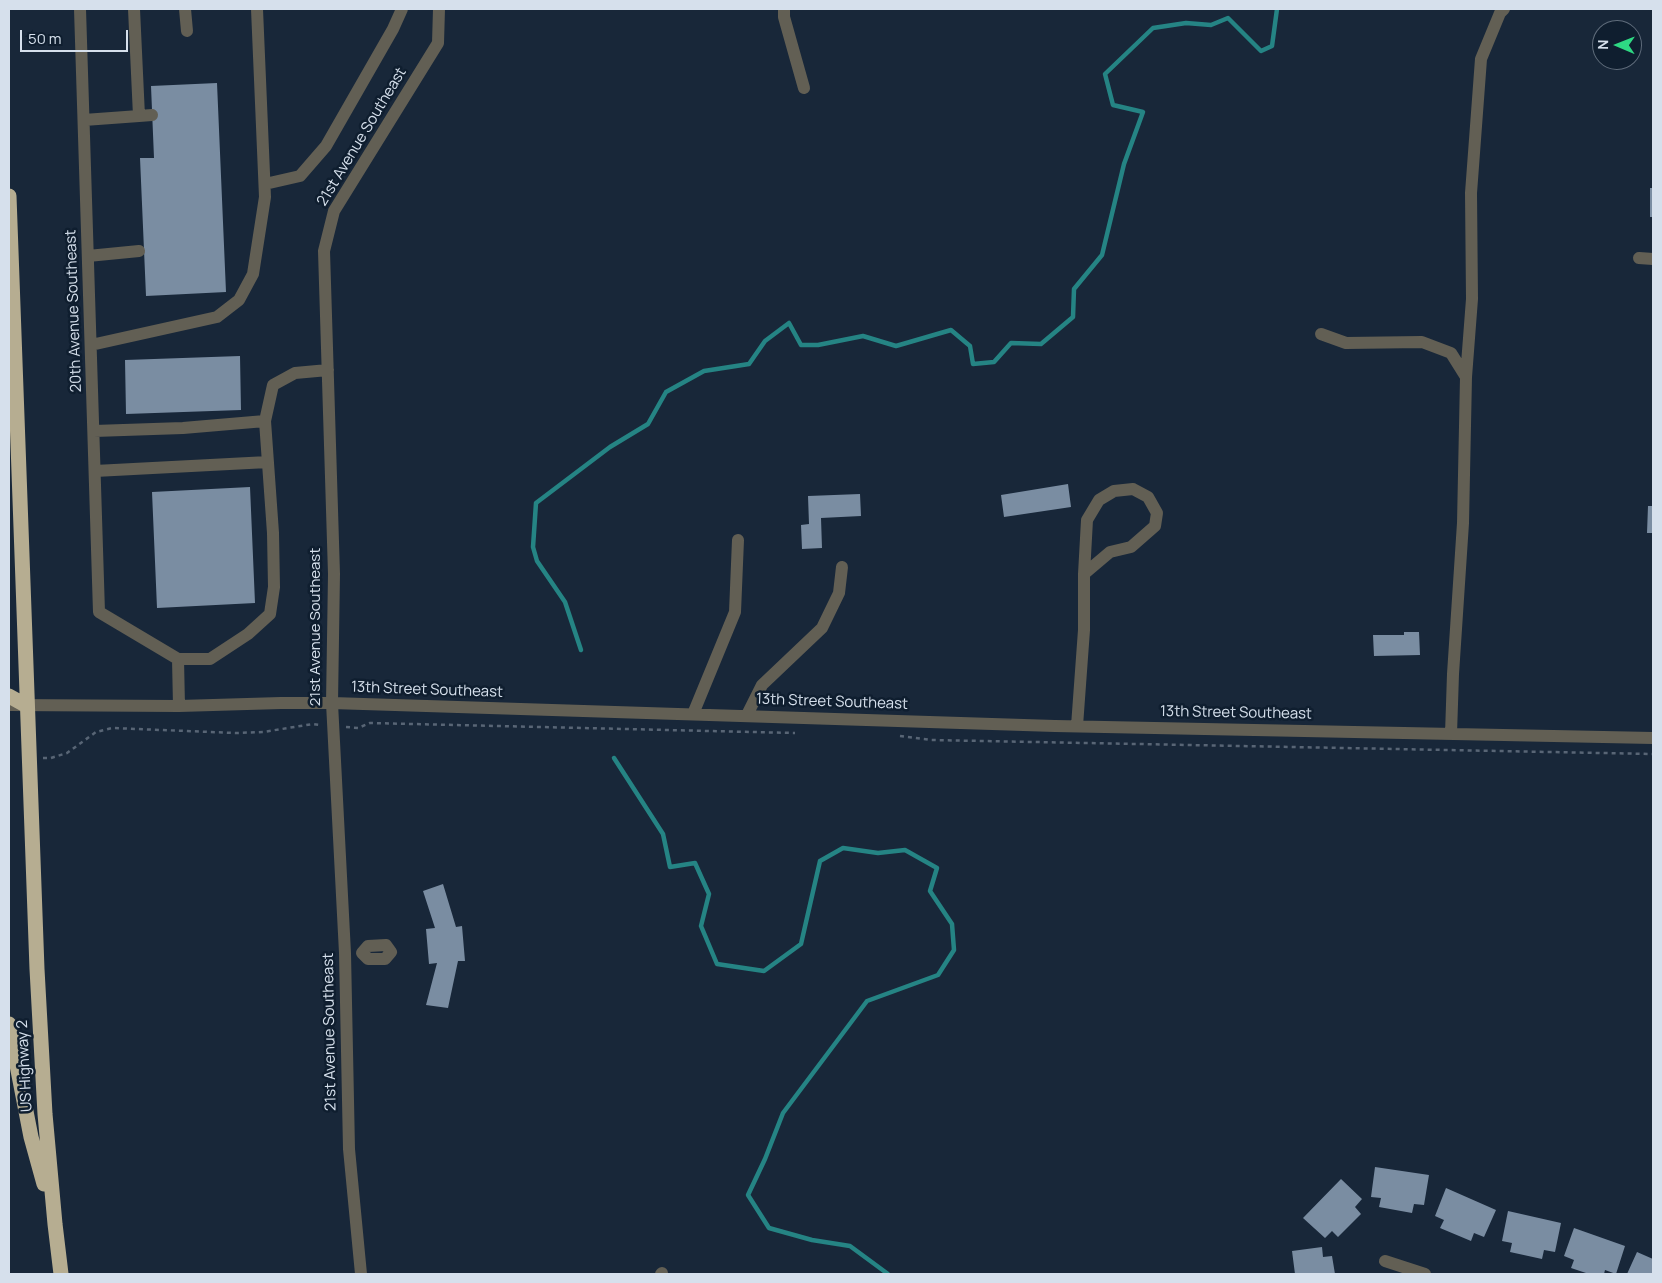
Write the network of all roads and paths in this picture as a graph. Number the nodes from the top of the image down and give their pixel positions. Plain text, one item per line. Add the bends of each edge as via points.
1 (80, 9) edge
2 (134, 9) edge
3 (185, 9) edge
4 (257, 9) edge
5 (402, 9) edge
6 (438, 9) edge
7 (784, 9) edge
8 (1504, 9) edge
9 (187, 31) dead end
10 (804, 88) dead end
11 (152, 115) dead end
12 (138, 116) junction
13 (84, 120) junction
14 (265, 184) junction
15 (9, 196) edge
16 (138, 251) dead end
17 (88, 256) junction
18 (1639, 258) dead end
19 (1653, 259) edge
20 (1321, 334) dead end
21 (91, 345) junction
22 (328, 370) junction
23 (1466, 377) junction
24 (265, 421) junction
25 (94, 431) junction
26 (268, 462) junction
27 (95, 471) junction
28 (738, 540) dead end
29 (842, 566) dead end
30 (1084, 574) junction
31 (178, 659) junction
32 (9, 696) edge
33 (332, 703) junction
34 (9, 705) edge
35 (28, 706) junction
36 (179, 706) junction
37 (693, 714) junction
38 (747, 715) junction
39 (313, 724) dead end
40 (1077, 726) junction
41 (1451, 734) junction
42 (1653, 738) edge
43 (51, 758) dead end
44 (393, 952) dead end
45 (344, 953) junction
46 (9, 1024) edge
47 (55, 1224) junction
48 (1385, 1261) dead end
49 (61, 1274) edge
50 (362, 1274) edge
51 (1425, 1274) edge

1 - 13 street, 20th Avenue Southeast
2 - 12 street
3 - 9 street
4 - 14 street
5 - 14 street via 326,146 300,176
6 - 22 street, 21st Avenue Southeast via 438,42 334,211 324,251
7 - 10 street
8 - 23 street via 1481,58 1471,193 1472,300
11 - 12 street
12 - 13 street
13 - 17 street, 20th Avenue Southeast
14 - 21 street via 253,274 239,300 218,317
15 - 35 highway, US Highway 2
16 - 17 street
17 - 21 street, 20th Avenue Southeast
18 - 19 street
20 - 23 street via 1346,343 1422,342 1451,353
21 - 25 street, 20th Avenue Southeast
22 - 24 street via 295,373 272,385
22 - 33 street, 21st Avenue Southeast via 334,574
23 - 41 street via 1463,523
24 - 25 street
24 - 26 street
25 - 27 street, 20th Avenue Southeast
26 - 27 street
26 - 31 street via 274,533 274,586 270,614 248,634 210,659
27 - 31 street, 20th Avenue Southeast via 99,612
28 - 37 street via 735,612
29 - 38 street via 839,593 822,628 762,685
30 - 30 street via 1087,520 1099,500 1114,491 1133,489 1148,497 1157,513 1155,526 1130,547 1110,552
30 - 40 street via 1084,630
31 - 36 street
32 - 35 highway
33 - 36 street, 13th Street Southeast
33 - 37 street, 13th Street Southeast
33 - 45 street, 21st Avenue Southeast
34 - 35 street, 13th Street Southeast
35 - 36 street, 13th Street Southeast
35 - 47 highway, US Highway 2 via 37,969
37 - 38 street, 13th Street Southeast
38 - 40 street, 13th Street Southeast
39 - 43 path via 236,733 112,728 96,732 67,753
40 - 41 street, 13th Street Southeast
41 - 42 street, 13th Street Southeast
44 - 45 street via 386,945 368,946 362,953
45 - 50 street, 21st Avenue Southeast via 349,1149
46 - 47 highway via 31,1137
47 - 49 highway, US Highway 2
48 - 51 street

